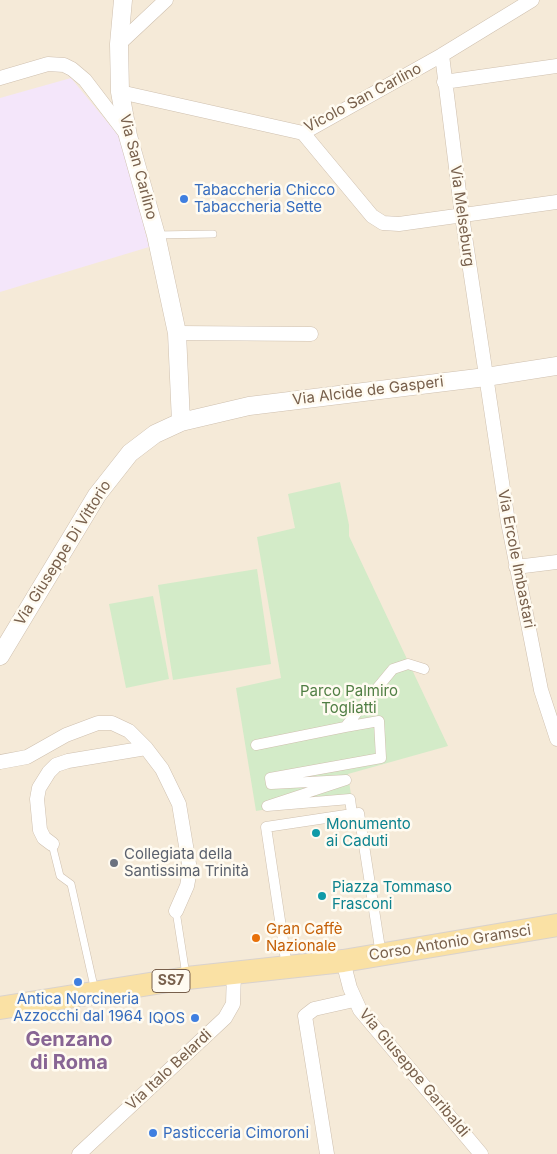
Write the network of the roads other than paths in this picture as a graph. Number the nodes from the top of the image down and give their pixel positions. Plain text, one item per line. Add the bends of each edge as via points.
1 (123, 0) edge
2 (166, 0) edge
3 (532, 0) edge
4 (119, 44) junction
5 (442, 55) junction
6 (557, 66) edge
7 (0, 78) edge
8 (444, 82) junction
9 (120, 92) junction
10 (303, 132) junction
11 (128, 136) junction
12 (557, 202) edge
13 (462, 216) junction
14 (213, 234) dead end
15 (156, 235) junction
16 (177, 333) junction
17 (311, 334) dead end
18 (557, 366) edge
19 (486, 377) junction
20 (181, 422) junction
21 (557, 562) edge
22 (516, 567) junction
23 (0, 656) edge
24 (424, 669) dead end
25 (345, 727) junction
26 (557, 739) edge
27 (256, 745) dead end
28 (146, 748) junction
29 (0, 762) edge
30 (352, 814) junction
31 (52, 844) joint
32 (176, 911) joint
33 (557, 925) edge
34 (381, 955) junction
35 (343, 961) junction
36 (287, 967) junction
37 (234, 972) junction
38 (187, 978) junction
39 (95, 994) junction
40 (354, 1000) junction
41 (0, 1008) edge
42 (79, 1154) edge
43 (327, 1154) edge
44 (481, 1154) edge

1 - 4 street, Via San Carlino
2 - 4 street
3 - 5 street, Vicolo San Carlino
4 - 9 street, Via San Carlino
5 - 8 street, Via Melseburg
5 - 10 street, Vicolo San Carlino
6 - 8 street
7 - 11 street via 48,64 64,65 85,80
8 - 13 street, Via Melseburg
9 - 10 street, Vicolo San Carlino
9 - 11 street, Via San Carlino
10 - 13 street via 372,216 383,223
11 - 15 street, Via San Carlino
12 - 13 street
13 - 19 street, Via Melseburg
14 - 15 lane
15 - 16 street, Via San Carlino
16 - 17 street
16 - 20 street, Via San Carlino
18 - 19 street, Via Alcide de Gasperi
19 - 20 street, Via Alcide de Gasperi via 263,404
19 - 22 street, Via Ercole Imbastari
20 - 23 street, Via Giuseppe Di Vittorio via 143,442 118,466 75,528
21 - 22 street
22 - 26 street, Via Ercole Imbastari via 544,702
24 - 25 street via 408,664 393,669
25 - 27 street
25 - 30 street via 379,721 381,758 270,778 271,784 346,780 267,806 350,799
28 - 29 street via 121,726 102,722 66,735 26,757
28 - 31 street via 68,761 56,765 49,772 39,788 37,799 40,830
28 - 32 street via 170,782 180,810 190,870
30 - 34 street via 359,813
30 - 36 street via 266,827
31 - 39 lane via 60,876 71,884
32 - 38 lane
33 - 34 main road, Corso Antonio Gramsci / SS7
34 - 35 main road, Corso Antonio Gramsci / SS7
35 - 36 main road, SS7
35 - 40 street, Via Giuseppe Garibaldi
36 - 37 main road, SS7
37 - 38 main road, SS7
37 - 42 street, Via Italo Belardi via 233,1004 225,1018
38 - 39 main road, SS7
39 - 41 main road, SS7
40 - 43 street via 314,1008 305,1016
40 - 44 street, Via Giuseppe Garibaldi

